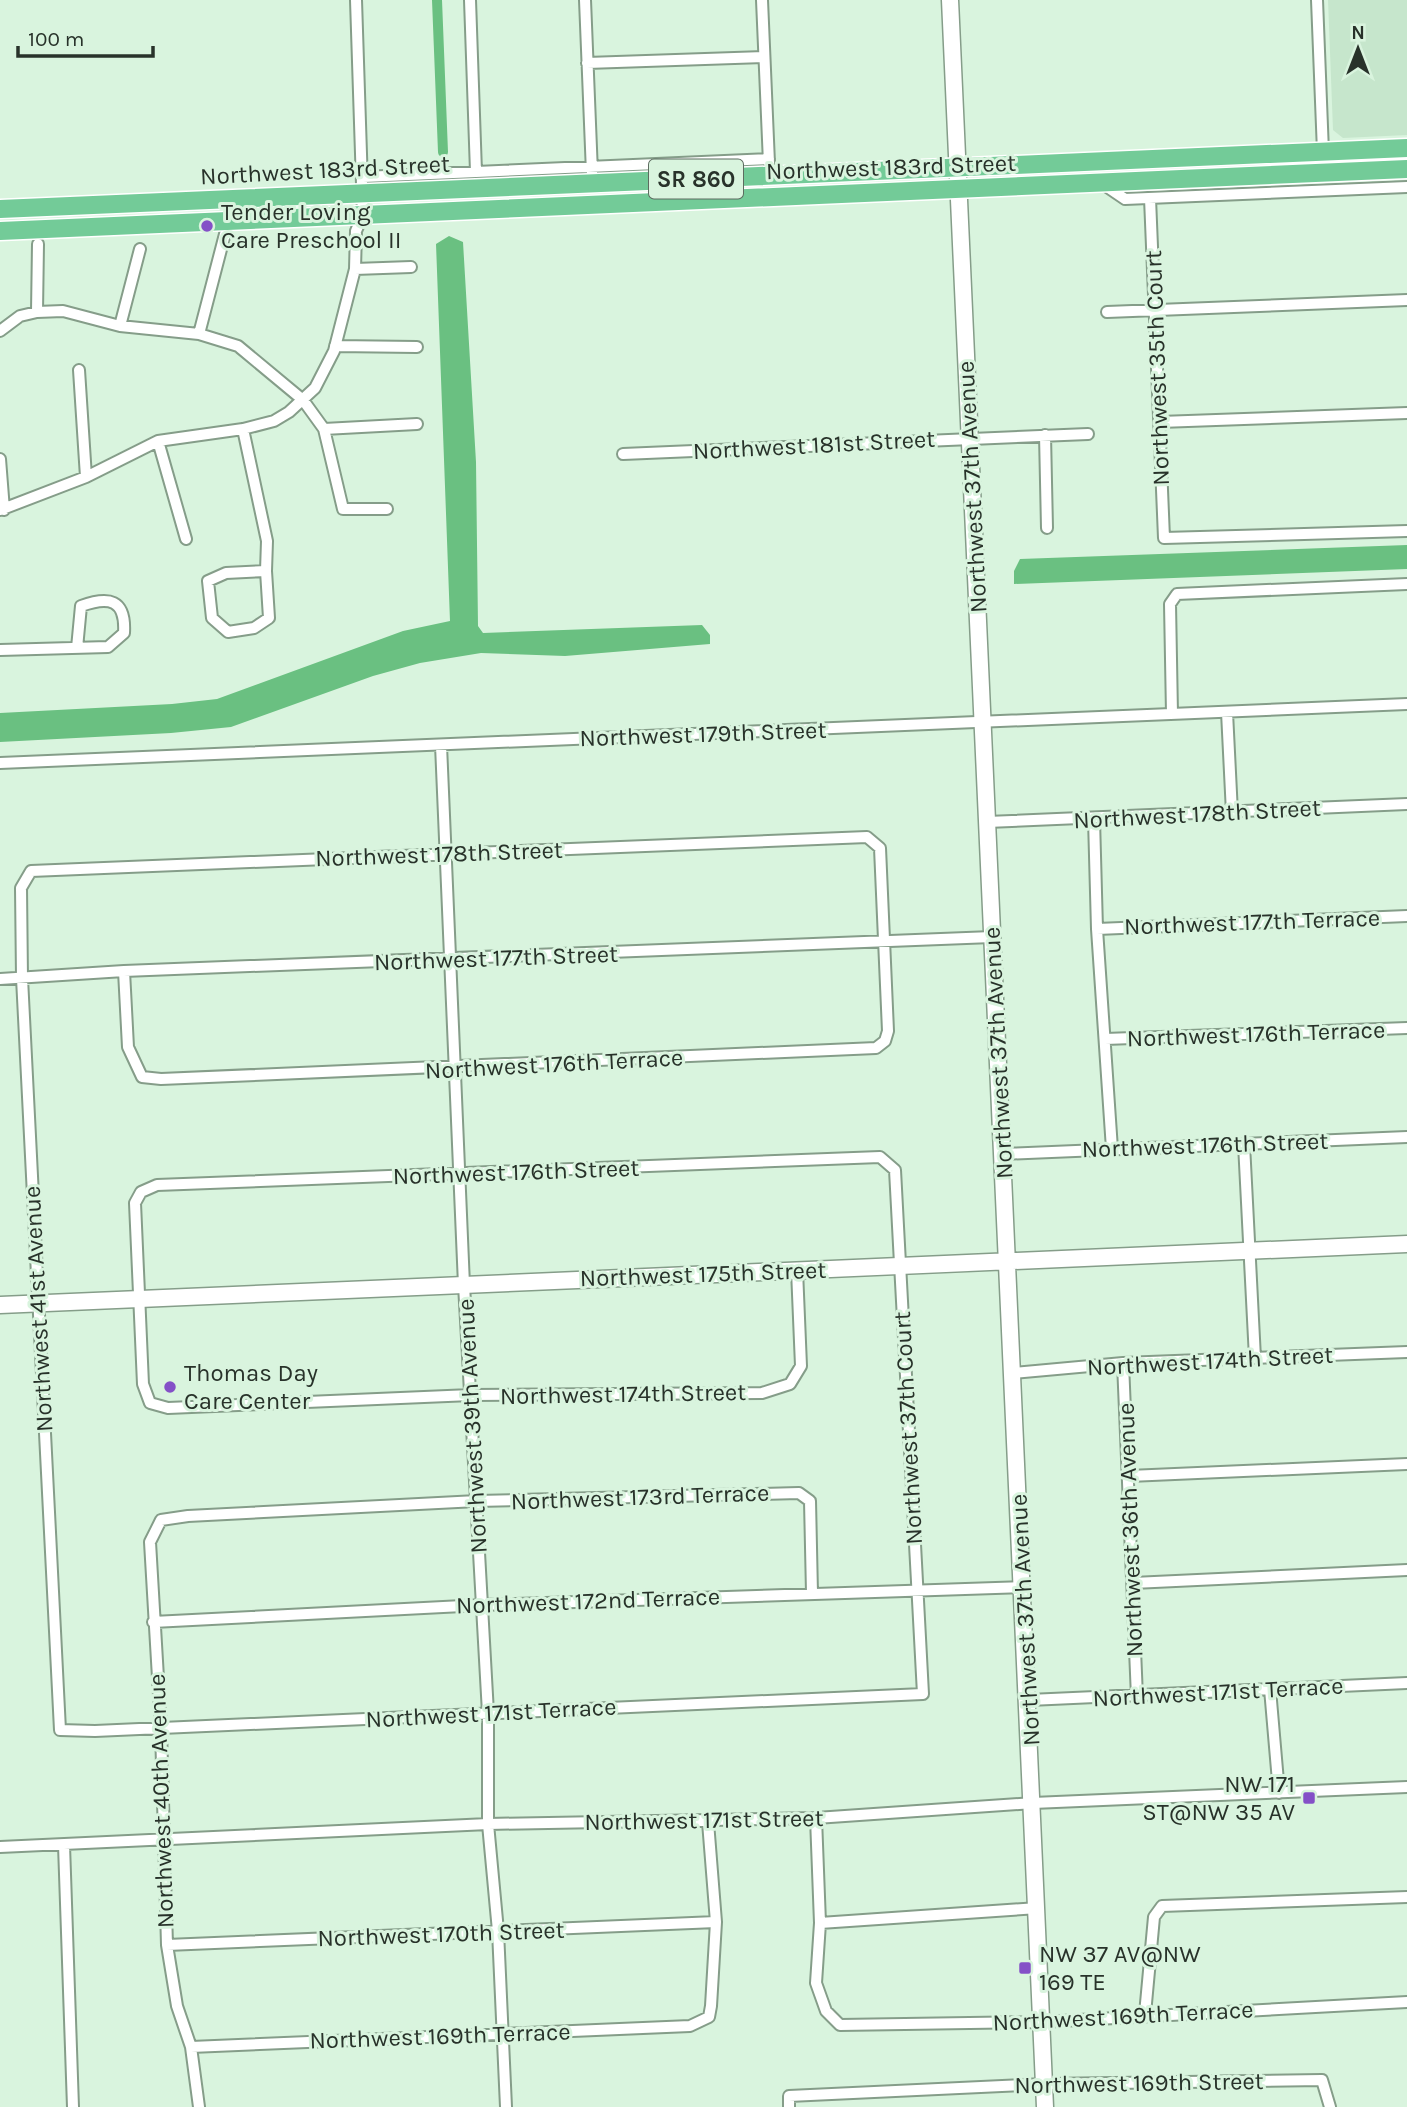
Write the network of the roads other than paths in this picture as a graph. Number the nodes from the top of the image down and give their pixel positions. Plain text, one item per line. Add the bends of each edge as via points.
1 (356, 0) edge
2 (470, 0) edge
3 (585, 0) edge
4 (762, 0) edge
5 (950, 0) edge
6 (1317, 0) edge
7 (764, 57) junction
8 (587, 63) junction
9 (1407, 148) edge
10 (1323, 152) junction
11 (769, 168) junction
12 (957, 168) junction
13 (1407, 169) edge
14 (476, 172) junction
15 (1296, 174) junction
16 (592, 176) junction
17 (1100, 182) junction
18 (363, 185) junction
19 (1407, 187) edge
20 (958, 189) junction
21 (1150, 198) junction
22 (559, 206) junction
23 (0, 209) edge
24 (363, 215) junction
25 (0, 231) edge
26 (225, 234) dead end
27 (38, 244) dead end
28 (140, 249) dead end
29 (411, 267) dead end
30 (355, 269) junction
31 (1407, 300) edge
32 (1154, 310) junction
33 (37, 312) junction
34 (1107, 312) dead end
35 (120, 326) junction
36 (0, 331) edge
37 (199, 334) junction
38 (335, 346) junction
39 (417, 347) dead end
40 (79, 370) dead end
41 (303, 400) junction
42 (1407, 412) edge
43 (1160, 422) junction
44 (417, 424) dead end
45 (243, 429) junction
46 (324, 429) junction
47 (1088, 433) dead end
48 (1045, 435) junction
49 (970, 437) junction
50 (158, 441) junction
51 (623, 454) dead end
52 (0, 459) edge
53 (86, 477) junction
54 (387, 509) dead end
55 (2, 510) edge
56 (1048, 528) dead end
57 (1407, 531) edge
58 (186, 539) dead end
59 (266, 571) junction
60 (1407, 584) edge
61 (77, 648) junction
62 (0, 650) edge
63 (1407, 704) edge
64 (1227, 712) junction
65 (1172, 714) junction
66 (983, 722) junction
67 (441, 745) junction
68 (0, 763) edge
69 (1407, 804) edge
70 (1232, 813) junction
71 (1094, 819) junction
72 (987, 822) junction
73 (446, 853) junction
74 (21, 888) joint
75 (1407, 916) edge
76 (1097, 929) junction
77 (992, 937) junction
78 (884, 942) junction
79 (450, 961) junction
80 (124, 971) junction
81 (22, 978) junction
82 (0, 979) edge
83 (1407, 1028) edge
84 (1105, 1039) junction
85 (457, 1069) junction
86 (1407, 1137) edge
87 (1244, 1144) junction
88 (1112, 1149) junction
89 (1002, 1154) junction
90 (891, 1164) joint
91 (461, 1175) junction
92 (1407, 1244) edge
93 (1248, 1251) junction
94 (1007, 1261) junction
95 (900, 1266) junction
96 (797, 1270) junction
97 (464, 1285) junction
98 (138, 1298) junction
99 (38, 1304) junction
100 (0, 1305) edge
101 (1407, 1352) edge
102 (1255, 1358) junction
103 (1123, 1363) junction
104 (1013, 1373) junction
105 (471, 1395) junction
106 (1407, 1464) edge
107 (1129, 1476) junction
108 (477, 1501) junction
109 (188, 1516) joint
110 (1407, 1570) edge
111 (1133, 1583) junction
112 (1024, 1587) junction
113 (917, 1591) junction
114 (812, 1592) junction
115 (482, 1605) junction
116 (153, 1622) junction
117 (1407, 1683) edge
118 (1269, 1689) junction
119 (923, 1694) joint
120 (1137, 1697) junction
121 (1029, 1700) junction
122 (488, 1713) junction
123 (161, 1729) junction
124 (60, 1730) joint
125 (1407, 1787) edge
126 (1279, 1793) junction
127 (1033, 1803) junction
128 (816, 1818) junction
129 (708, 1822) junction
130 (488, 1824) junction
131 (163, 1842) junction
132 (64, 1845) junction
133 (0, 1847) edge
134 (1407, 1896) edge
135 (1038, 1908) junction
136 (716, 1922) junction
137 (820, 1923) junction
138 (499, 1931) junction
139 (167, 1945) junction
140 (1407, 2003) edge
141 (1146, 2014) junction
142 (1042, 2022) junction
143 (503, 2034) junction
144 (191, 2047) junction
145 (1045, 2084) junction
146 (789, 2102) edge
147 (73, 2107) edge
148 (199, 2107) edge
149 (506, 2107) edge
150 (1045, 2107) edge
151 (1330, 2107) edge

1 - 18 street
2 - 14 street
3 - 8 street
4 - 7 street
5 - 12 main road, Northwest 37th Avenue
6 - 10 street
7 - 8 street
7 - 11 street
8 - 16 street
9 - 10 main road, Northwest 183rd Street / SR 860
10 - 12 main road, Northwest 183rd Street / SR 860
10 - 15 main road
11 - 12 main road, Northwest 183rd Street / SR 860
11 - 16 main road, Northwest 183rd Street / SR 860
12 - 20 main road, Northwest 37th Avenue
13 - 15 main road, Northwest 183rd Street / SR 860
14 - 16 street
14 - 18 street
15 - 17 main road, Northwest 183rd Street / SR 860
16 - 18 main road, Northwest 183rd Street / SR 860
16 - 22 main road via 578,196
17 - 20 main road, Northwest 183rd Street / SR 860
17 - 21 street via 1118,197
18 - 23 main road, Northwest 183rd Street / SR 860
18 - 24 street
19 - 21 street
20 - 22 main road, Northwest 183rd Street / SR 860
20 - 49 main road, Northwest 37th Avenue
21 - 32 street, Northwest 35th Court
22 - 24 main road, Northwest 183rd Street / SR 860
24 - 25 main road, Northwest 183rd Street / SR 860
24 - 30 street via 356,231
26 - 37 street
27 - 33 street
28 - 35 street
29 - 30 street
30 - 38 street
31 - 32 street
32 - 34 street
32 - 43 street, Northwest 35th Court
33 - 35 street via 63,311
33 - 36 street via 20,316
35 - 37 street
37 - 41 street via 238,346
38 - 39 street
38 - 41 street via 325,373
40 - 53 street
41 - 45 street via 274,421
41 - 46 street
42 - 43 street
43 - 57 street, Northwest 35th Court via 1164,538
44 - 46 street
45 - 50 street
45 - 59 street via 267,541
46 - 54 street via 343,509
47 - 48 street, Northwest 181st Street
48 - 49 street, Northwest 181st Street
48 - 56 street
49 - 51 street, Northwest 181st Street
49 - 66 main road, Northwest 37th Avenue
50 - 53 street
50 - 58 street
52 - 55 street
53 - 55 street
59 - 59 street via 269,618 254,628 228,632 212,618 208,581 226,573
60 - 65 street via 1177,594 1170,604
61 - 61 street via 108,647 117,641 124,633 121,608 99,600 81,606
61 - 62 street
63 - 64 street, Northwest 179th Street
64 - 65 street, Northwest 179th Street
64 - 70 street
65 - 66 street, Northwest 179th Street
66 - 67 street, Northwest 179th Street
66 - 72 main road, Northwest 37th Avenue
67 - 68 street, Northwest 179th Street
67 - 73 street, Northwest 39th Avenue
69 - 70 street, Northwest 178th Street
70 - 71 street, Northwest 178th Street
71 - 72 street, Northwest 178th Street
71 - 76 street
72 - 77 main road, Northwest 37th Avenue
73 - 74 street, Northwest 178th Street via 31,871
73 - 78 street, Northwest 178th Street via 867,836 880,848
73 - 79 street, Northwest 39th Avenue
74 - 81 street, Northwest 41st Avenue
75 - 76 street, Northwest 177th Terrace
76 - 84 street
77 - 78 street, Northwest 177th Street
77 - 89 main road, Northwest 37th Avenue
78 - 79 street, Northwest 177th Street
78 - 85 street, Northwest 176th Terrace via 888,1031 876,1048
79 - 80 street, Northwest 177th Street
79 - 85 street, Northwest 39th Avenue
80 - 81 street, Northwest 177th Street
80 - 85 street, Northwest 176th Terrace via 128,1047 142,1077
81 - 82 street, Northwest 177th Street
81 - 99 street, Northwest 41st Avenue
83 - 84 street, Northwest 176th Terrace
84 - 88 street
85 - 91 street, Northwest 39th Avenue
86 - 87 street, Northwest 176th Street
87 - 88 street, Northwest 176th Street
87 - 93 street
88 - 89 street, Northwest 176th Street
89 - 94 main road, Northwest 37th Avenue
90 - 91 street, Northwest 176th Street via 880,1157
90 - 95 street, Northwest 37th Court
91 - 97 street, Northwest 39th Avenue
91 - 98 street, Northwest 176th Street via 157,1185 141,1192 135,1203
92 - 93 main road, Northwest 175th Street
93 - 94 main road, Northwest 175th Street
93 - 102 street
94 - 95 main road, Northwest 175th Street
94 - 104 main road, Northwest 37th Avenue
95 - 96 main road, Northwest 175th Street
95 - 113 street, Northwest 37th Court
96 - 97 main road, Northwest 175th Street
96 - 105 street, Northwest 174th Street via 801,1366 790,1384 762,1392
97 - 98 main road, Northwest 175th Street
97 - 105 street, Northwest 39th Avenue
98 - 99 main road, Northwest 175th Street
98 - 105 street, Northwest 174th Street via 143,1384 150,1403 168,1408
99 - 100 main road, Northwest 175th Street
99 - 124 street, Northwest 41st Avenue
101 - 102 street, Northwest 174th Street
102 - 103 street, Northwest 174th Street
103 - 104 street, Northwest 174th Street
103 - 107 street, Northwest 36th Avenue
104 - 112 main road, Northwest 37th Avenue
105 - 108 street, Northwest 39th Avenue
106 - 107 street
107 - 111 street, Northwest 36th Avenue
108 - 109 street, Northwest 173rd Terrace
108 - 114 street, Northwest 173rd Terrace via 799,1493 810,1501
108 - 115 street, Northwest 39th Avenue
109 - 116 street, Northwest 40th Avenue via 161,1520 150,1542
110 - 111 street
111 - 120 street, Northwest 36th Avenue
112 - 113 street, Northwest 172nd Terrace
112 - 121 main road, Northwest 37th Avenue
113 - 114 street, Northwest 172nd Terrace
113 - 119 street, Northwest 37th Court
114 - 115 street, Northwest 172nd Terrace
115 - 116 street, Northwest 172nd Terrace
115 - 122 street, Northwest 39th Avenue
116 - 123 street, Northwest 40th Avenue
117 - 118 street, Northwest 171st Terrace
118 - 120 street, Northwest 171st Terrace
118 - 126 street
119 - 122 street, Northwest 171st Terrace
120 - 121 street, Northwest 171st Terrace
121 - 127 main road, Northwest 37th Avenue
122 - 123 street, Northwest 171st Terrace
122 - 130 street, Northwest 39th Avenue
123 - 124 street, Northwest 171st Terrace
123 - 131 street, Northwest 40th Avenue
125 - 126 street, Northwest 171st Street
126 - 127 street, Northwest 171st Street
127 - 128 street, Northwest 171st Street
127 - 135 main road, Northwest 37th Avenue
128 - 129 street, Northwest 171st Street
128 - 137 street
129 - 130 street, Northwest 171st Street
129 - 136 street
130 - 131 street, Northwest 171st Street
130 - 138 street, Northwest 39th Avenue
131 - 132 street, Northwest 171st Street
131 - 139 street, Northwest 40th Avenue
132 - 133 street, Northwest 171st Street
132 - 147 street
134 - 141 street via 1162,1906 1154,1917
135 - 137 street
135 - 142 main road, Northwest 37th Avenue
136 - 138 street, Northwest 170th Street
136 - 143 street, Northwest 169th Terrace via 709,2017 690,2026
137 - 142 street, Northwest 169th Terrace via 816,1983 826,2011 840,2025
138 - 139 street, Northwest 170th Street
138 - 143 street, Northwest 39th Avenue
139 - 144 street, Northwest 40th Avenue via 177,2006
140 - 141 street, Northwest 169th Terrace
141 - 142 street, Northwest 169th Terrace
142 - 145 main road, Northwest 37th Avenue
143 - 144 street, Northwest 169th Terrace
143 - 149 street, Northwest 39th Avenue
144 - 148 street, Northwest 40th Avenue
145 - 146 street, Northwest 169th Street
145 - 150 main road, Northwest 37th Avenue
145 - 151 street, Northwest 169th Street via 1322,2080

